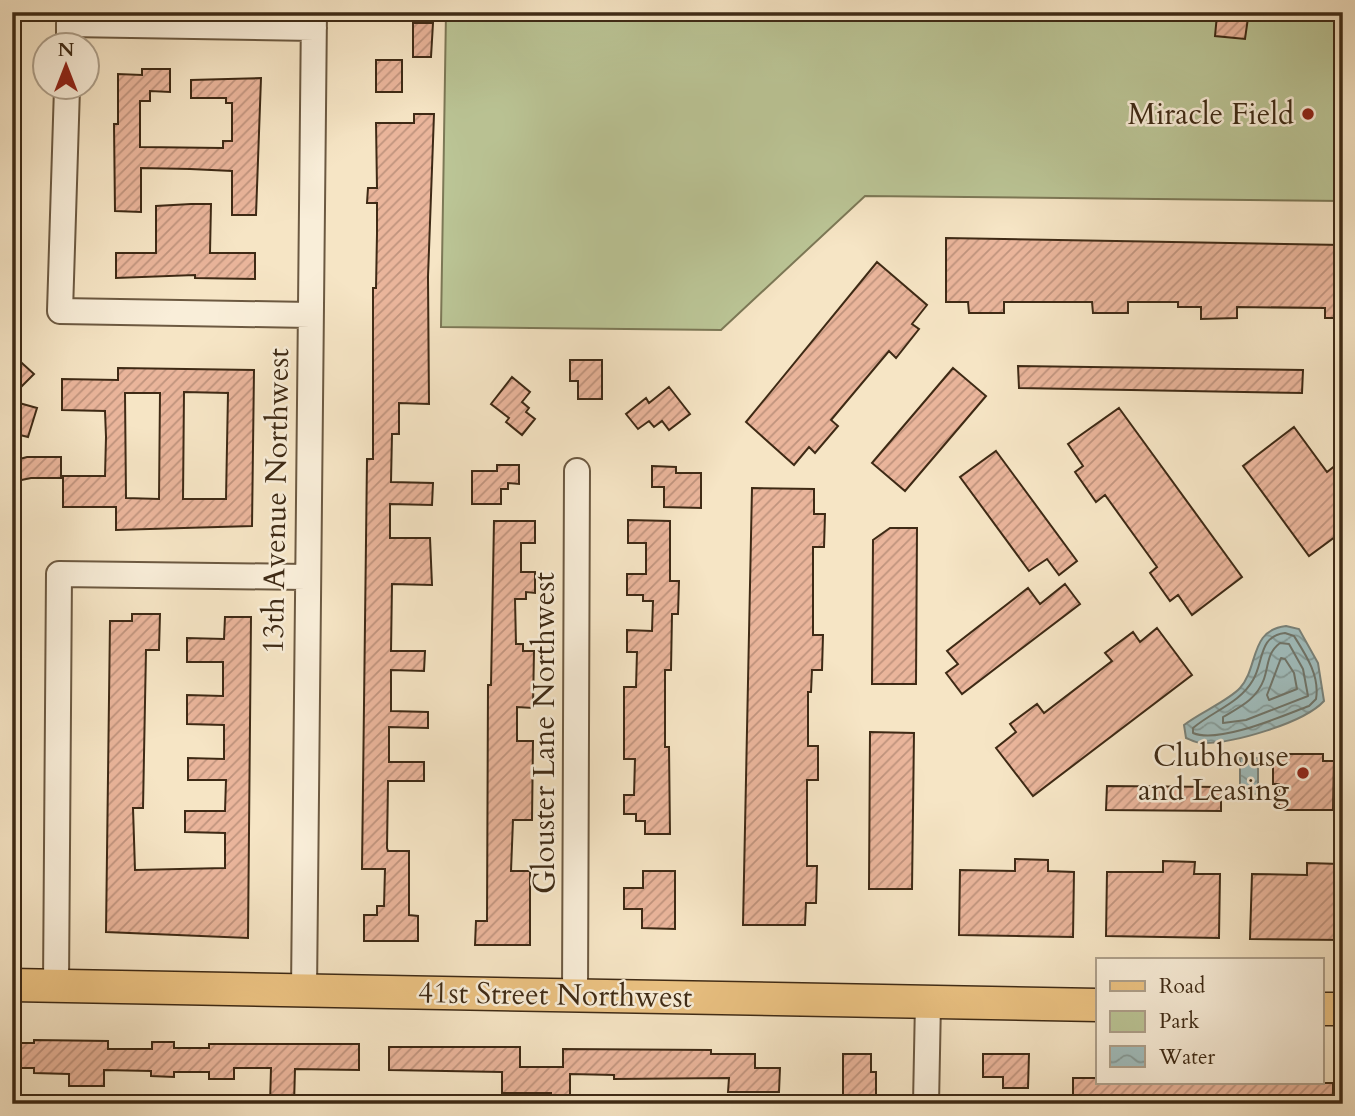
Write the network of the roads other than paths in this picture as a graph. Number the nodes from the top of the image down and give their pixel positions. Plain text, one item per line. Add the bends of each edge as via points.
1 (314, 20) edge
2 (102, 33) edge
3 (67, 102) edge
4 (310, 315) junction
5 (577, 471) dead end
6 (306, 577) junction
7 (12, 985) edge
8 (56, 986) junction
9 (303, 991) junction
10 (575, 996) junction
11 (928, 1002) junction
12 (1096, 1005) edge
13 (1324, 1009) edge
14 (1343, 1009) edge
15 (926, 1104) edge

1 - 2 street
1 - 4 street, 13th Avenue Northwest
3 - 4 street via 60,311
4 - 6 street, 13th Avenue Northwest
5 - 10 street, Glouster Lane Northwest
6 - 8 street via 59,574
6 - 9 street, 13th Avenue Northwest
7 - 8 main road, 41st Street Northwest
8 - 9 main road, 41st Street Northwest
9 - 10 main road, 41st Street Northwest
10 - 11 main road, 41st Street Northwest
11 - 12 main road, 41st Street Northwest
11 - 15 street
13 - 14 main road

